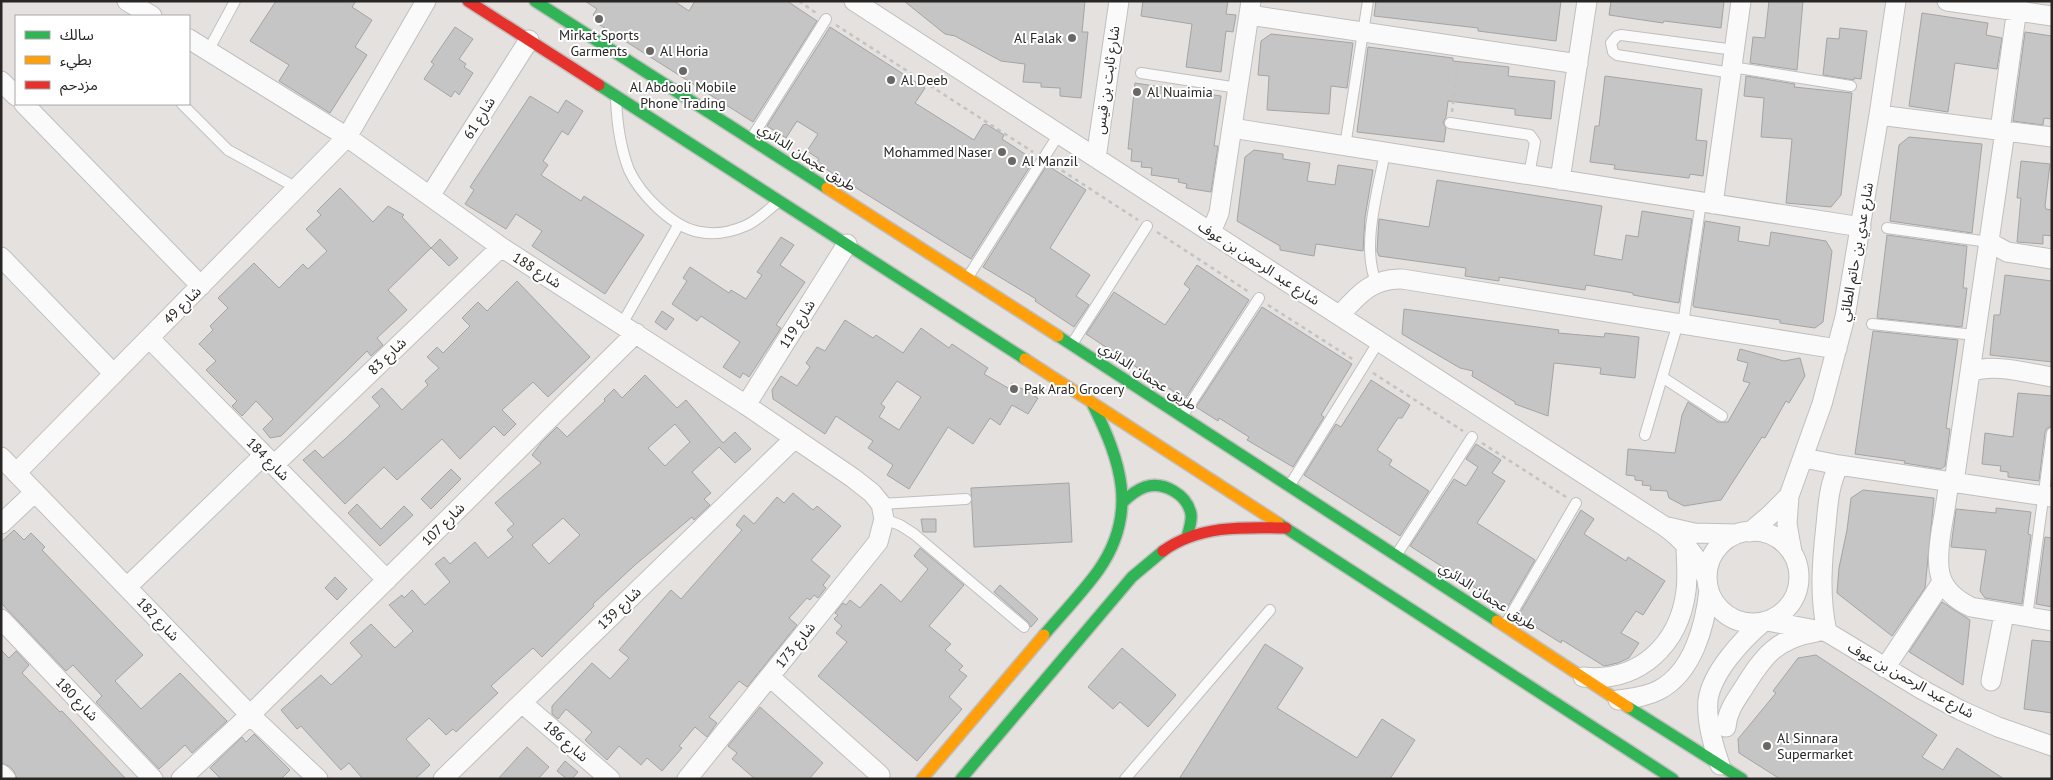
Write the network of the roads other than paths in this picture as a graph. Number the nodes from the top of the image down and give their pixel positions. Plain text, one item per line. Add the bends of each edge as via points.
1 (128, 1) edge
2 (235, 1) edge
3 (426, 1) edge
4 (468, 1) edge
5 (535, 1) edge
6 (1119, 1) edge
7 (1368, 1) edge
8 (1587, 1) edge
9 (1741, 1) edge
10 (1896, 1) edge
11 (1947, 1) edge
12 (857, 2) edge
13 (2018, 6) edge
14 (1250, 8) edge
15 (574, 12) dead end
16 (150, 15) edge
17 (2052, 16) edge
18 (826, 19) road end
19 (584, 32) junction
20 (1363, 32) junction
21 (190, 40) edge
22 (529, 40) junction
23 (208, 51) junction
24 (1733, 63) junction
25 (1578, 64) junction
26 (1141, 73) dead end
27 (1, 81) edge
28 (1851, 86) dead end
29 (1238, 88) junction
30 (15, 95) edge
31 (615, 96) junction
32 (25, 105) edge
33 (183, 105) edge
34 (1879, 115) junction
35 (1450, 123) road end
36 (1232, 128) junction
37 (2003, 130) junction
38 (1059, 134) junction
39 (347, 137) junction
40 (2052, 137) edge
41 (751, 139) junction
42 (1345, 146) junction
43 (1385, 152) junction
44 (1096, 158) junction
45 (1529, 175) junction
46 (1560, 180) junction
47 (297, 188) junction
48 (430, 196) junction
49 (780, 201) junction
50 (1707, 203) junction
51 (679, 224) junction
52 (1147, 226) road end
53 (1861, 227) junction
54 (1887, 228) dead end
55 (1211, 232) junction
56 (1988, 242) junction
57 (847, 244) junction
58 (501, 247) junction
59 (1, 256) edge
60 (2052, 259) edge
61 (967, 278) junction
62 (1376, 282) junction
63 (201, 286) junction
64 (1258, 298) road end
65 (1340, 316) junction
66 (1681, 324) junction
67 (1872, 324) dead end
68 (629, 328) junction
69 (1975, 335) junction
70 (149, 338) junction
71 (1379, 341) junction
72 (1072, 345) junction
73 (1837, 348) junction
74 (1970, 372) junction
75 (114, 374) junction
76 (1662, 377) junction
77 (2052, 377) edge
78 (1091, 402) junction
79 (746, 405) junction
80 (1182, 416) junction
81 (1722, 416) dead end
82 (2052, 433) edge
83 (1645, 435) dead end
84 (1472, 437) road end
85 (795, 438) junction
86 (1, 457) edge
87 (1804, 458) junction
88 (269, 460) junction
89 (1838, 465) junction
90 (16, 473) junction
91 (1952, 482) junction
92 (1290, 485) junction
93 (35, 492) junction
94 (1788, 496) junction
95 (2047, 496) edge
96 (966, 499) dead end
97 (1122, 503) junction
98 (1576, 503) road end
99 (883, 512) junction
100 (1, 524) edge
101 (1664, 526) junction
102 (1287, 528) junction
103 (1745, 532) junction
104 (1187, 537) junction
105 (1686, 544) junction
106 (1792, 552) junction
107 (1397, 554) junction
108 (1799, 572) junction
109 (387, 580) junction
110 (1942, 582) junction
111 (1708, 585) junction
112 (127, 587) junction
113 (1270, 610) dead end
114 (2004, 614) junction
115 (2027, 618) junction
116 (1, 619) edge
117 (1765, 621) junction
118 (2052, 621) edge
119 (1505, 625) junction
120 (1024, 627) dead end
121 (1827, 632) junction
122 (1885, 668) junction
123 (770, 677) junction
124 (1583, 677) junction
125 (1991, 681) dead end
126 (1618, 700) junction
127 (522, 703) junction
128 (250, 715) junction
129 (1726, 727) dead end
130 (2052, 746) edge
131 (1720, 765) junction
132 (1, 774) edge
133 (880, 775) dead end
134 (6, 779) edge
135 (153, 779) edge
136 (181, 779) edge
137 (318, 779) edge
138 (443, 779) edge
139 (610, 779) edge
140 (688, 779) edge
141 (922, 779) edge
142 (961, 779) edge
143 (1125, 779) edge
144 (1673, 779) edge
145 (1742, 779) edge

1 - 16 street
2 - 23 lane
3 - 39 street, شارع 49
4 - 22 main road
5 - 19 main road, طريق عجمان الدائري
6 - 44 street, شارع ثابت بن قيس
7 - 20 lane
8 - 25 street
9 - 24 street
10 - 34 street, شارع عدي بن حاتم الطائي
11 - 13 street
12 - 38 street, شارع عبد الرحمن بن عوف
13 - 17 street
13 - 37 street
14 - 20 street
14 - 29 street
15 - 19 main road
18 - 41 lane
19 - 41 main road, طريق عجمان الدائري
20 - 25 street
20 - 42 lane
21 - 23 street, شارع 188
22 - 31 main road
22 - 48 street, شارع 61
23 - 39 street, شارع 188
24 - 24 lane via 1621,35 1611,43 1617,55
24 - 28 lane
24 - 50 street
25 - 46 street
26 - 29 lane
27 - 30 street
29 - 36 street
31 - 49 main road
31 - 51 lane via 617,128 630,172 640,189
32 - 63 street
33 - 47 lane via 228,150
34 - 37 street
34 - 53 street, شارع عدي بن حاتم الطائي
35 - 45 lane via 1530,135 1535,142
36 - 42 street
36 - 55 street via 1219,213
37 - 40 street
37 - 56 street
38 - 44 street, شارع عبد الرحمن بن عوف
38 - 61 lane
39 - 47 street, شارع 49
39 - 48 street, شارع 188
41 - 61 main road, طريق عجمان الدائري
42 - 43 street
43 - 45 street
43 - 62 lane via 1369,246 1370,265
44 - 55 street, شارع عبد الرحمن بن عوف
45 - 46 street
46 - 50 street
47 - 63 street, شارع 49
48 - 58 street, شارع 188
49 - 51 lane via 747,225 731,231 698,232
49 - 57 main road
50 - 53 street
50 - 66 lane
51 - 68 lane
52 - 72 lane
53 - 73 street, شارع عدي بن حاتم الطائي
54 - 56 lane
55 - 65 street, شارع عبد الرحمن بن عوف
56 - 60 street via 2007,252
56 - 69 street
57 - 78 main road
57 - 79 street, شارع 119
58 - 68 street, شارع 188
58 - 88 street, شارع 83
59 - 75 street
61 - 72 main road, طريق عجمان الدائري
62 - 65 street via 1361,291
62 - 66 street via 1402,279
63 - 70 street, شارع 49
64 - 80 lane
65 - 71 street, شارع عبد الرحمن بن عوف
66 - 73 street
66 - 76 lane
67 - 69 lane
68 - 79 street, شارع 188
68 - 109 street, شارع 107
69 - 74 street
70 - 75 street, شارع 49
70 - 88 street, شارع 184
71 - 92 lane
71 - 101 street, شارع عبد الرحمن بن عوف
72 - 80 main road, طريق عجمان الدائري
73 - 87 street, شارع عدي بن حاتم الطائي
74 - 77 street via 1993,368
74 - 91 street
75 - 90 street, شارع 49
76 - 81 lane
76 - 83 lane
78 - 97 main road via 1118,460
78 - 102 main road
79 - 85 street, شارع 188
80 - 92 main road, طريق عجمان الدائري
82 - 95 lane
84 - 107 lane
85 - 99 street, شارع 188 via 863,485
85 - 127 street, شارع 139
86 - 90 street, شارع 182
87 - 89 street
87 - 94 street, شارع عدي بن حاتم الطائي
88 - 109 street, شارع 184
88 - 112 street, شارع 83
89 - 91 street
89 - 121 street via 1830,487 1822,565 1821,599
90 - 93 street, شارع 182
91 - 95 street
91 - 110 street via 1938,562
92 - 107 main road, طريق عجمان الدائري
93 - 100 street
93 - 112 street, شارع 182
94 - 103 street, شارع عدي بن حاتم الطائي via 1770,515
94 - 106 street, شارع عدي بن حاتم الطائي via 1787,524
95 - 115 lane
96 - 99 lane
97 - 104 main road via 1144,487 1169,488 1187,505 1191,521
97 - 141 main road via 1118,531 1098,571
98 - 119 lane
99 - 120 lane via 914,534
99 - 123 street, شارع 173 via 878,542
101 - 103 street, شارع عبد الرحمن بن عوف via 1694,533 1724,535
101 - 105 street, شارع عبد الرحمن بن عوف
102 - 104 main road via 1230,526
102 - 144 main road
103 - 106 street via 1773,536
103 - 111 street via 1720,546 1710,561
104 - 142 main road via 1162,550 1132,577
105 - 111 street, شارع عبد الرحمن بن عوف via 1698,561
105 - 124 street via 1684,604 1662,648 1630,672 1607,678
106 - 108 street
107 - 119 main road, طريق عجمان الدائري
108 - 117 street via 1796,593 1791,602 1781,613
108 - 121 street, شارع عبد الرحمن بن عوف via 1809,604
109 - 128 street, شارع 107
110 - 114 street via 1959,601
110 - 122 street
111 - 117 street via 1720,610 1740,621
111 - 126 street via 1707,606 1699,636 1678,674 1649,694
112 - 128 street, شارع 182
113 - 143 lane
114 - 115 street
114 - 125 street
115 - 118 street
116 - 135 street, شارع 180
117 - 121 street, شارع عبد الرحمن بن عوف
117 - 131 street via 1731,655 1711,688 1708,713
119 - 124 main road, طريق عجمان الدائري
121 - 122 street, شارع عبد الرحمن بن عوف
121 - 129 street via 1794,637 1766,655 1733,703
122 - 130 street, شارع عبد الرحمن بن عوف via 1960,710
123 - 133 street
123 - 140 street, شارع 173
124 - 126 main road, طريق عجمان الدائري
126 - 131 main road, طريق عجمان الدائري
127 - 138 street, شارع 139
127 - 139 street, شارع 186
128 - 136 street, شارع 107
128 - 137 street, شارع 182
131 - 145 main road, طريق عجمان الدائري
132 - 134 street

